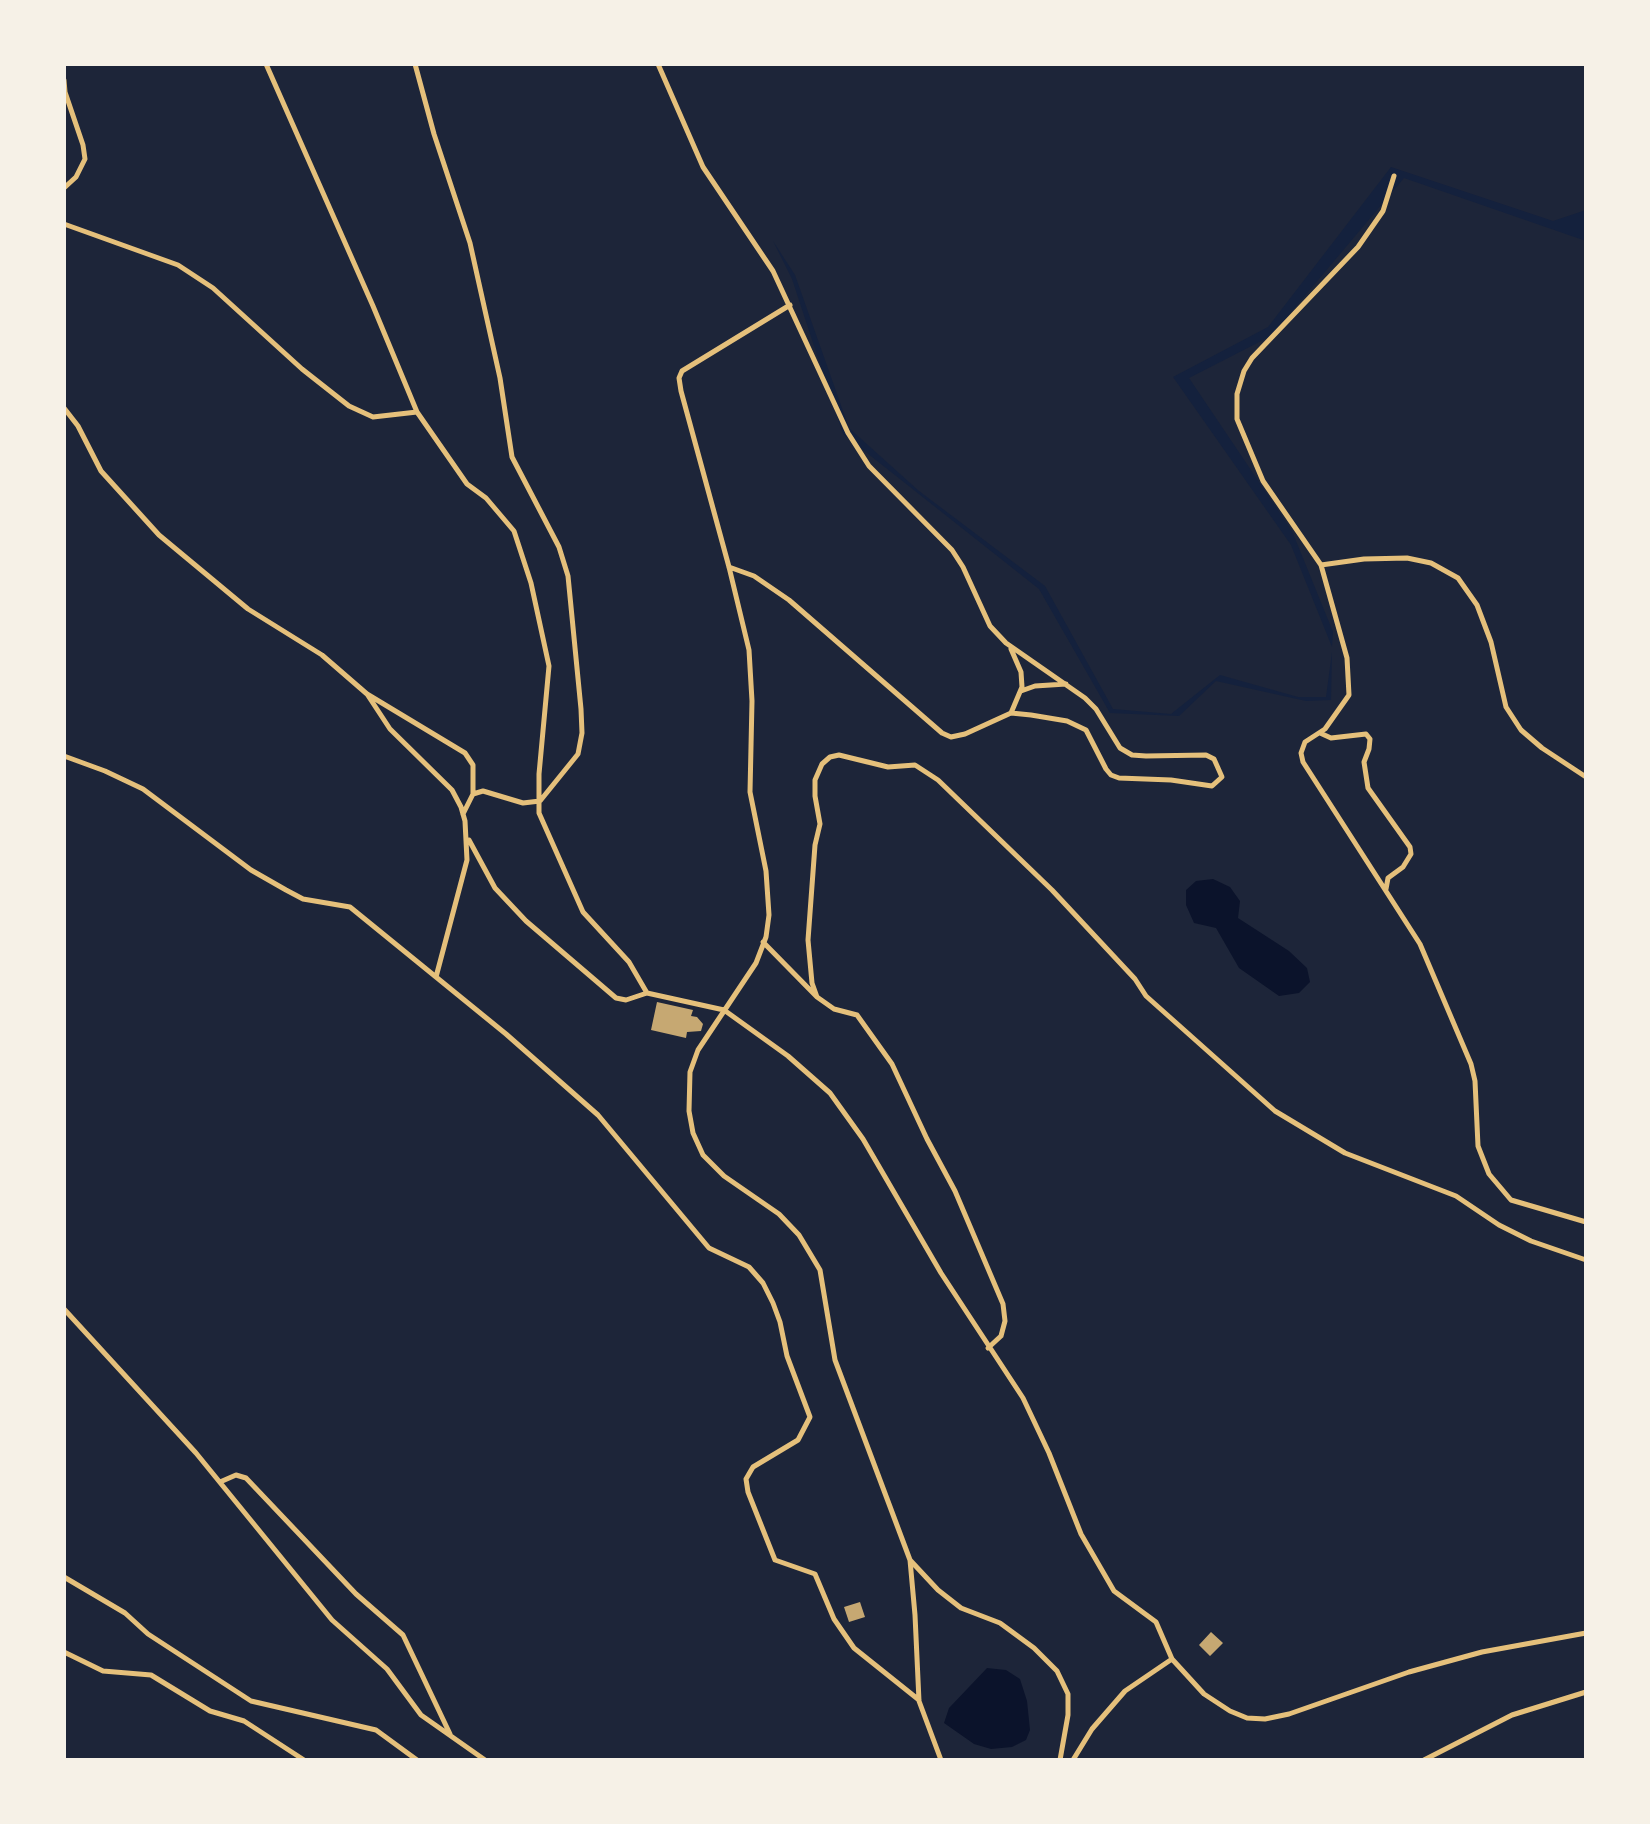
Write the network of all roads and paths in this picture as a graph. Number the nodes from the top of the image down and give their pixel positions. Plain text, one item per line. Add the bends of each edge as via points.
1 (266, 64) edge
2 (415, 64) edge
3 (658, 64) edge
4 (64, 80) edge
5 (1394, 176) dead end
6 (64, 188) edge
7 (64, 224) edge
8 (790, 305) junction
9 (64, 408) edge
10 (417, 412) junction
11 (1321, 565) junction
12 (729, 567) junction
13 (1008, 645) junction
14 (1066, 684) junction
15 (1020, 691) junction
16 (367, 694) junction
17 (1011, 713) junction
18 (1319, 733) junction
19 (64, 756) edge
20 (1586, 777) edge
21 (473, 794) junction
22 (540, 801) junction
23 (463, 814) junction
24 (468, 838) junction
25 (1386, 890) junction
26 (763, 942) junction
27 (436, 977) junction
28 (647, 993) junction
29 (817, 997) junction
30 (724, 1010) junction
31 (1586, 1222) edge
32 (1586, 1260) edge
33 (64, 1309) edge
34 (988, 1348) junction
35 (220, 1482) junction
36 (910, 1560) junction
37 (64, 1577) edge
38 (1586, 1633) edge
39 (64, 1652) edge
40 (1172, 1659) junction
41 (1586, 1692) edge
42 (919, 1701) junction
43 (450, 1735) junction
44 (304, 1760) edge
45 (417, 1760) edge
46 (485, 1760) edge
47 (941, 1760) edge
48 (1060, 1760) edge
49 (1073, 1760) edge
50 (1424, 1760) edge

1 - 10 lane
2 - 22 lane via 470,243 512,457 559,547 568,576 581,744
3 - 8 lane via 703,167
4 - 6 lane via 85,159
5 - 11 lane via 1383,211 1358,247 1252,358 1237,394 1237,419 1263,481
7 - 10 lane via 178,265 213,288 349,406 373,417
8 - 12 lane via 682,371 679,378
8 - 13 lane via 848,433 869,466 952,550 990,626
9 - 16 lane via 101,471 159,535 248,609 322,655
10 - 22 lane via 467,484 514,531 531,583 549,666
11 - 18 lane via 1347,658 1349,695
11 - 20 lane via 1407,558 1431,563 1458,578 1477,605 1491,642 1506,707 1521,730
12 - 17 lane via 754,576 789,600 942,733 965,734
12 - 26 lane via 749,650 750,792 769,915
13 - 14 lane
13 - 15 lane via 1021,672
14 - 15 lane
14 - 17 lane via 1096,709 1120,748 1132,755 1206,755 1214,759 1222,777 1204,786 1119,778 1106,769 1086,730 1067,721
15 - 17 lane
16 - 21 lane via 465,753 473,765
16 - 23 lane via 390,729 452,790
18 - 25 lane via 1305,742 1303,762
18 - 25 lane via 1331,738 1366,734 1370,739 1364,762 1368,788 1411,854 1388,878
19 - 27 lane via 143,789 251,870 303,899 350,907
21 - 22 lane via 483,791 523,803
21 - 23 lane
22 - 28 lane via 539,813 583,912 629,962
23 - 24 lane
24 - 27 lane
24 - 28 lane via 495,888 537,930 616,998
25 - 31 lane via 1420,944 1471,1064 1478,1146 1489,1174 1511,1200
26 - 29 lane
26 - 30 lane via 756,963
27 - 42 lane via 598,1115 709,1248 749,1267 763,1283 810,1417 798,1440 753,1467 746,1479 748,1492 775,1560 815,1574 834,1619 854,1648
28 - 30 lane
29 - 32 lane via 808,940 820,824 815,780 822,764 839,755 888,767 915,765 938,780 1052,890 1146,996 1275,1111 1345,1153 1456,1196 1531,1241
29 - 34 lane via 857,1015 892,1064 955,1191 1003,1304 1001,1336
30 - 34 lane via 830,1093
30 - 36 lane via 690,1072 693,1133 703,1155 724,1176 779,1214 799,1235 820,1270 835,1360
33 - 35 lane
34 - 40 lane via 1023,1398 1081,1534 1114,1591 1156,1622
35 - 43 lane via 332,1620 387,1669 421,1715
35 - 43 lane via 236,1475 246,1478 356,1594 403,1635
36 - 42 lane
36 - 48 lane via 961,1608 1000,1623 1057,1671 1068,1694
37 - 45 lane via 251,1701 376,1730
38 - 40 lane via 1482,1652 1265,1719 1238,1714 1204,1694
39 - 44 lane via 103,1671 151,1675 210,1711 244,1721
40 - 49 lane via 1125,1691
41 - 50 lane via 1512,1715
42 - 47 lane
43 - 46 lane

